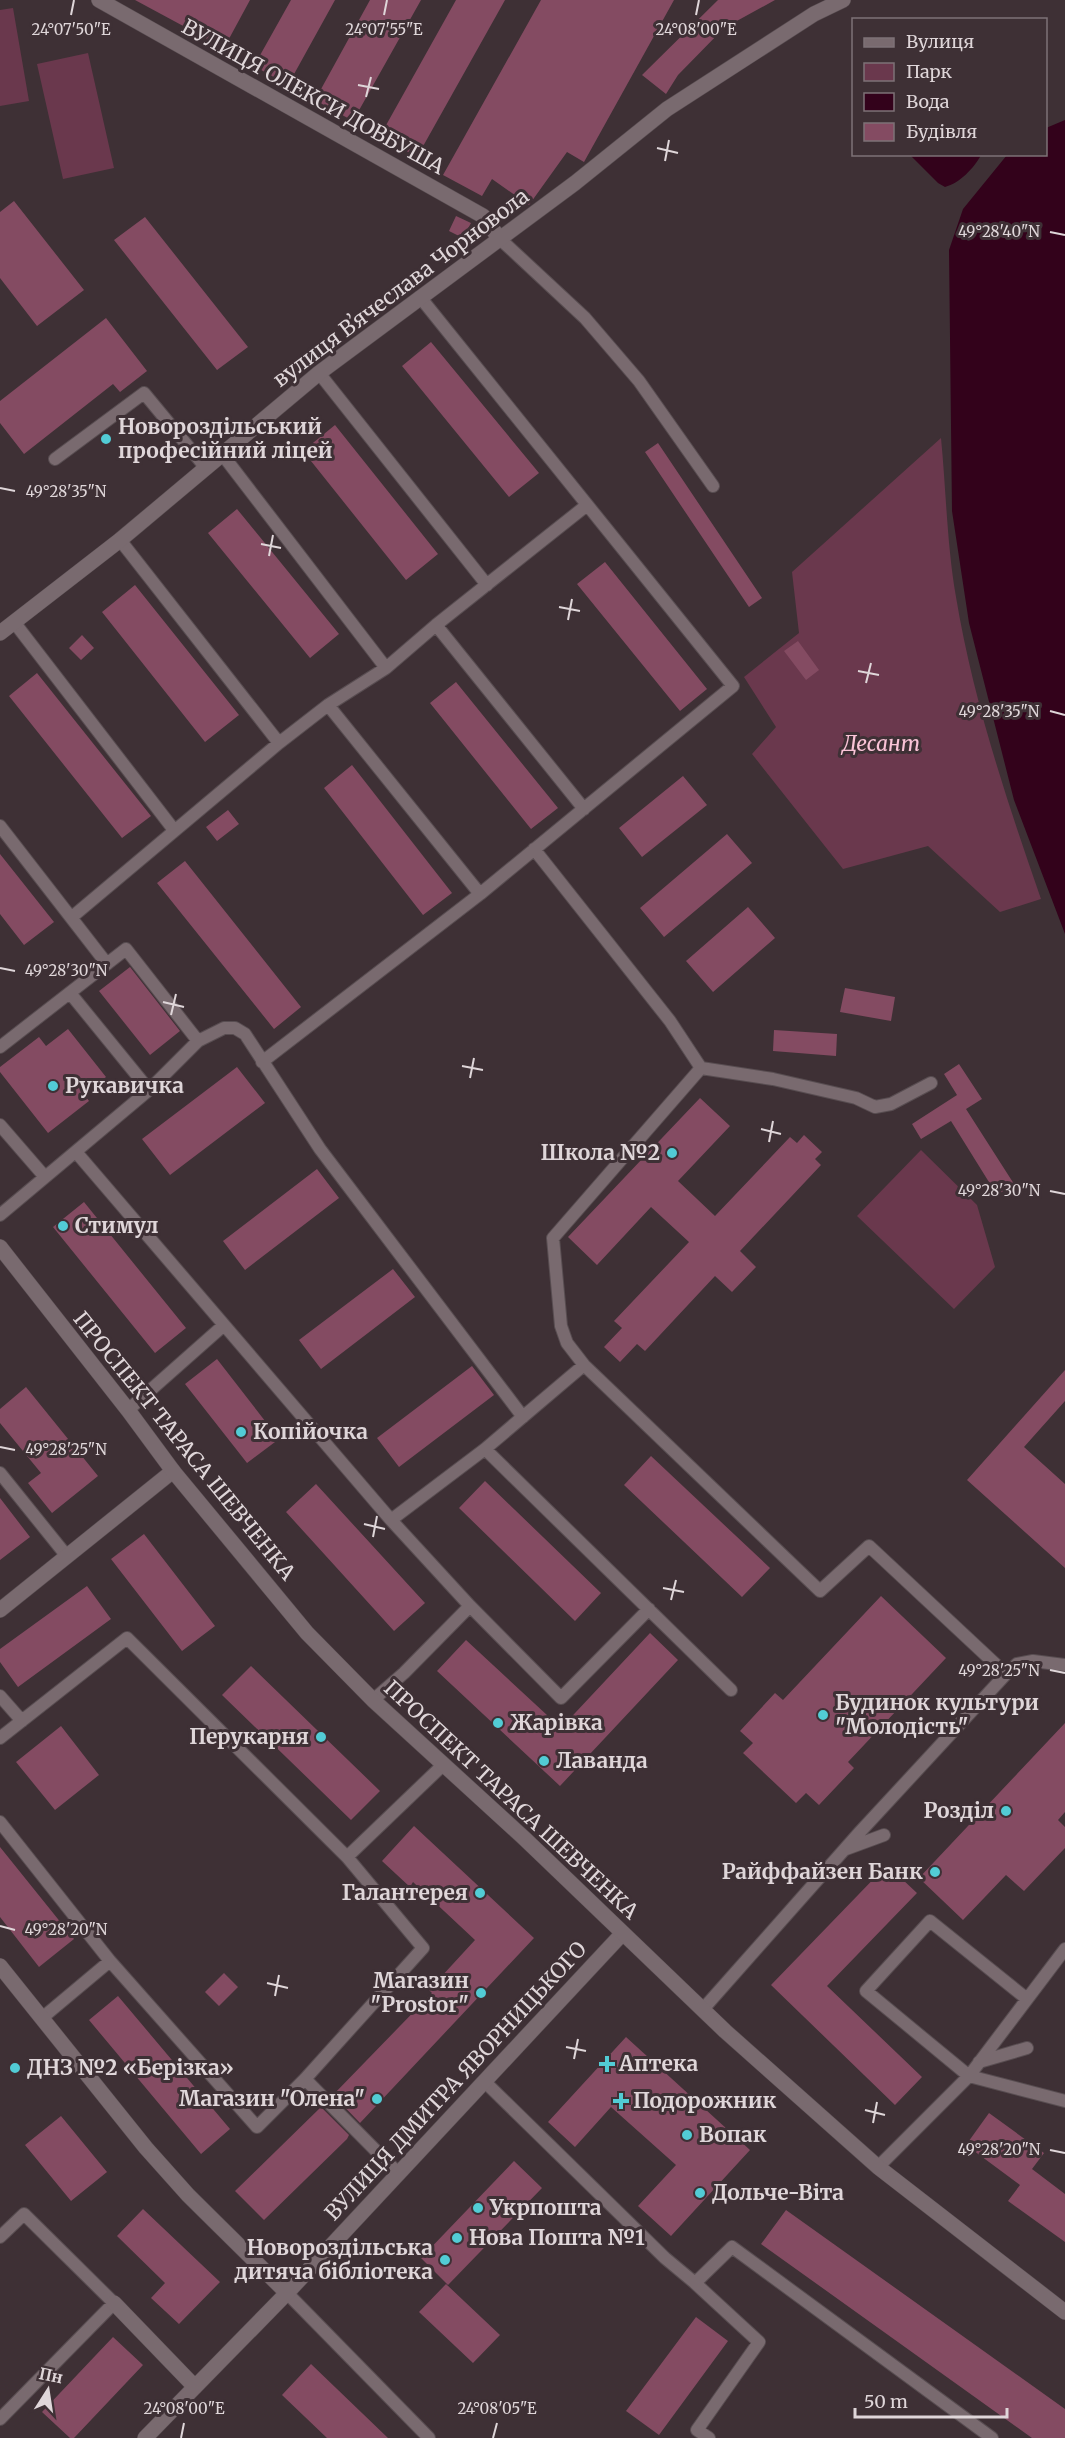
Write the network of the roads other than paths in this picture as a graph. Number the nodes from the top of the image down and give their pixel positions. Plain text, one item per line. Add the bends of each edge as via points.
1 (99, 0) edge
2 (843, 0) edge
3 (499, 238) junction
4 (420, 297) junction
5 (319, 373) junction
6 (222, 454) junction
7 (55, 459) dead end
8 (206, 468) junction
9 (713, 486) dead end
10 (587, 504) junction
11 (120, 540) junction
12 (487, 585) junction
13 (14, 622) junction
14 (436, 625) junction
15 (0, 633) edge
16 (386, 668) junction
17 (328, 705) junction
18 (279, 743) junction
19 (584, 809) junction
20 (0, 826) edge
21 (174, 830) junction
22 (534, 849) junction
23 (480, 894) junction
24 (72, 916) junction
25 (107, 964) junction
26 (70, 993) junction
27 (198, 1041) junction
28 (0, 1047) edge
29 (261, 1062) junction
30 (701, 1068) junction
31 (931, 1083) dead end
32 (149, 1090) junction
33 (0, 1125) edge
34 (76, 1152) junction
35 (45, 1177) junction
36 (0, 1215) edge
37 (0, 1247) edge
38 (224, 1325) junction
39 (584, 1365) junction
40 (128, 1410) junction
41 (523, 1417) junction
42 (485, 1449) junction
43 (173, 1471) junction
44 (1, 1477) edge
45 (391, 1520) junction
46 (66, 1555) junction
47 (470, 1606) junction
48 (649, 1609) junction
49 (0, 1610) edge
50 (1065, 1665) edge
51 (1006, 1674) junction
52 (731, 1690) dead end
53 (0, 1696) edge
54 (373, 1700) junction
55 (22, 1721) junction
56 (0, 1738) edge
57 (444, 1764) junction
58 (0, 1822) edge
59 (884, 1835) dead end
60 (844, 1850) junction
61 (347, 1857) junction
62 (622, 1934) junction
63 (1065, 1948) edge
64 (110, 1961) junction
65 (0, 1966) edge
66 (1027, 1999) junction
67 (704, 2008) junction
68 (42, 2018) junction
69 (1027, 2048) dead end
70 (979, 2062) junction
71 (969, 2076) junction
72 (305, 2079) junction
73 (485, 2082) junction
74 (1065, 2101) edge
75 (878, 2167) junction
76 (398, 2173) junction
77 (0, 2237) edge
78 (695, 2283) junction
79 (287, 2293) junction
80 (114, 2303) junction
81 (1065, 2312) edge
82 (195, 2387) junction
83 (0, 2419) edge
84 (145, 2438) edge
85 (429, 2438) edge
86 (709, 2438) edge
87 (992, 2438) edge

1 - 3 street, ВУЛИЦЯ ОЛЕКСИ ДОВБУША via 483,216
2 - 3 street, вулиця Вʼячеслава Чорновола via 814,14 668,109
3 - 4 street, вулиця Вʼячеслава Чорновола
3 - 9 lane via 585,318 639,381
4 - 5 street, вулиця Вʼячеслава Чорновола
4 - 10 lane
5 - 6 street, вулиця Вʼячеслава Чорновола
5 - 12 lane
6 - 8 street, вулиця Вʼячеслава Чорновола
6 - 16 lane
7 - 8 lane via 144,393
8 - 11 street, вулиця Вʼячеслава Чорновола
10 - 12 lane
10 - 19 lane via 733,686
11 - 13 street, вулиця Вʼячеслава Чорновола
11 - 18 lane
12 - 14 lane
13 - 15 street, вулиця Вʼячеслава Чорновола
13 - 21 lane
14 - 16 lane
14 - 19 lane
16 - 17 lane
17 - 18 lane
17 - 23 lane
18 - 21 lane
19 - 22 lane
20 - 24 lane
21 - 24 lane
22 - 23 lane
22 - 30 lane via 670,1021
23 - 29 lane
24 - 25 lane
25 - 26 lane
25 - 27 lane via 126,949
26 - 28 lane
26 - 32 lane
27 - 29 lane via 224,1028 235,1028 245,1035
27 - 32 lane
29 - 41 lane via 320,1149
30 - 31 lane via 773,1079 856,1098 875,1107 891,1104
30 - 39 lane via 553,1238 561,1326 567,1343
32 - 34 lane
33 - 35 lane
34 - 35 lane
34 - 38 lane
35 - 36 lane
37 - 40 street, ПРОСПЕКТ ТАРАСА ШЕВЧЕНКА
38 - 40 lane
38 - 45 lane
39 - 41 lane
39 - 51 lane via 820,1591 869,1546
40 - 43 street, ПРОСПЕКТ ТАРАСА ШЕВЧЕНКА
41 - 42 lane
42 - 45 lane
42 - 48 lane
43 - 46 street
43 - 54 street, ПРОСПЕКТ ТАРАСА ШЕВЧЕНКА via 307,1633
44 - 46 lane
45 - 47 lane
46 - 49 street
47 - 48 lane via 561,1698
47 - 54 lane
48 - 52 lane
50 - 51 lane via 1033,1661 1017,1664
51 - 60 lane
53 - 55 lane
54 - 57 street, ПРОСПЕКТ ТАРАСА ШЕВЧЕНКА
55 - 56 lane
55 - 61 lane via 128,1638
57 - 61 lane
57 - 62 street, ПРОСПЕКТ ТАРАСА ШЕВЧЕНКА
58 - 64 lane
59 - 60 lane
60 - 67 lane
61 - 72 lane via 423,1948
62 - 67 street, ПРОСПЕКТ ТАРАСА ШЕВЧЕНКА
62 - 73 street, ВУЛИЦЯ ДМИТРА ЯВОРНИЦЬКОГО
63 - 66 lane
64 - 68 lane
64 - 72 lane via 257,2127
65 - 68 street
66 - 70 lane
66 - 71 lane via 930,1921 866,1992
67 - 75 street, ПРОСПЕКТ ТАРАСА ШЕВЧЕНКА
68 - 79 street via 146,2148
69 - 70 lane
70 - 71 lane
71 - 74 lane
71 - 75 lane
72 - 76 lane
73 - 76 street, ВУЛИЦЯ ДМИТРА ЯВОРНИЦЬКОГО
73 - 78 lane
75 - 81 street, ПРОСПЕКТ ТАРАСА ШЕВЧЕНКА
76 - 79 street, ВУЛИЦЯ ДМИТРА ЯВОРНИЦЬКОГО
77 - 80 lane via 24,2214
78 - 86 lane via 759,2342 697,2430
78 - 87 lane via 732,2247
79 - 82 street, ВУЛИЦЯ ДМИТРА ЯВОРНИЦЬКОГО
79 - 85 lane
80 - 82 street
80 - 83 lane
82 - 84 street, ВУЛИЦЯ ДМИТРА ЯВОРНИЦЬКОГО

